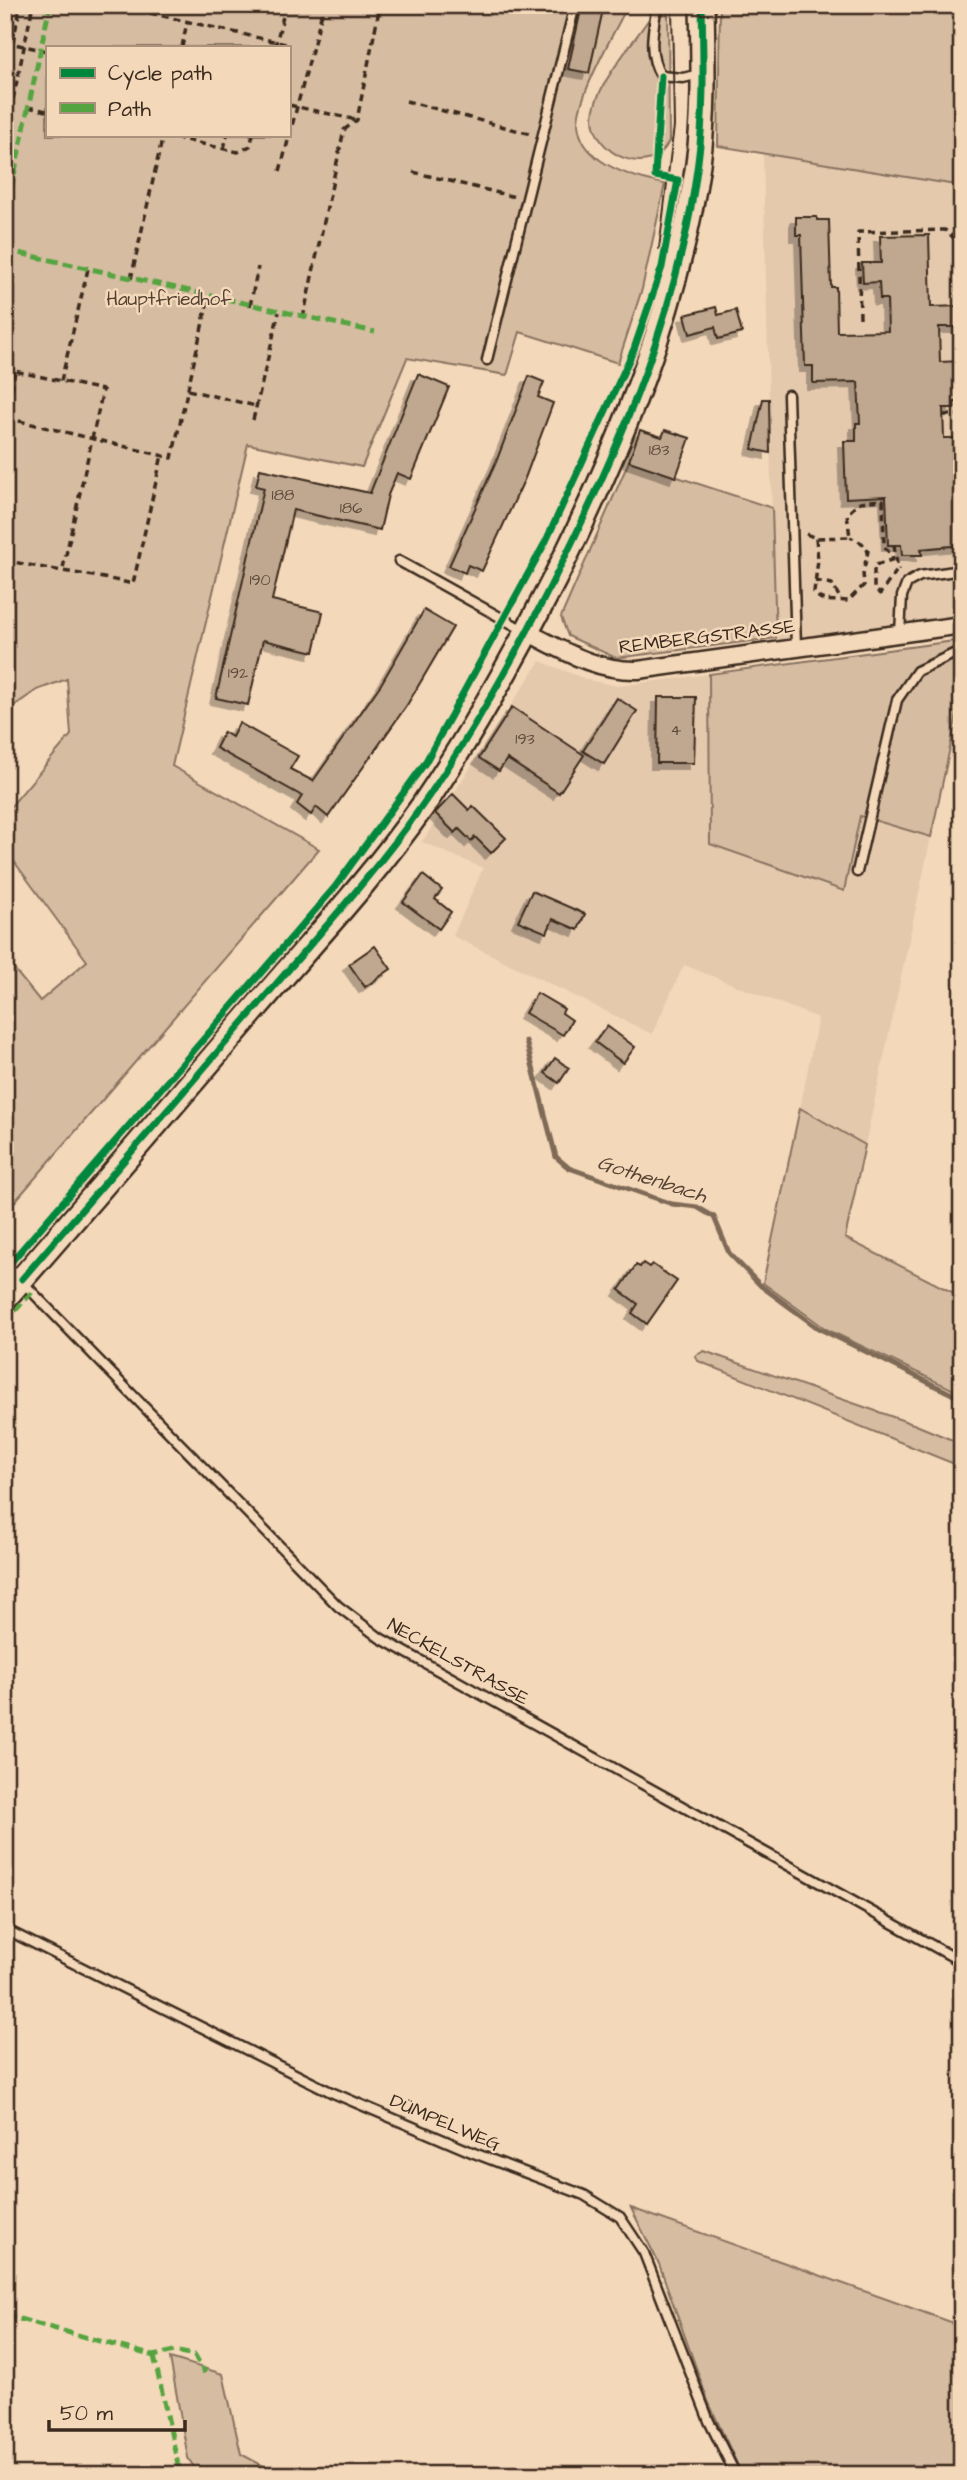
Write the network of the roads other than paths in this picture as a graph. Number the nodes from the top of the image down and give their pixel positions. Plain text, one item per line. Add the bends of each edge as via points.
1 (575, 5) edge
2 (657, 5) edge
3 (702, 5) edge
4 (703, 74) junction
5 (487, 360) dead end
6 (788, 395) dead end
7 (400, 561) dead end
8 (962, 570) edge
9 (962, 625) edge
10 (527, 632) junction
11 (900, 633) junction
12 (796, 647) junction
13 (962, 650) edge
14 (856, 872) dead end
15 (13, 1272) edge
16 (5, 1298) edge
17 (5, 1929) edge
18 (962, 1962) edge
19 (736, 2475) edge

1 - 5 lane
2 - 4 lane via 652,49 661,76
3 - 4 main road
4 - 10 main road via 698,162 664,319 585,517
6 - 12 lane
7 - 10 lane
8 - 11 lane via 920,576 906,583
9 - 11 street, REMBERGSTRASSE
10 - 12 street, REMBERGSTRASSE via 586,663 616,671
10 - 15 main road via 421,808 362,885
11 - 12 street, REMBERGSTRASSE
13 - 14 lane via 917,671 897,700
15 - 16 main road
15 - 18 lane, NECKELSTRASSE via 338,1606 380,1638
17 - 19 lane, DÜMPELWEG via 331,2092 584,2195 620,2217 644,2253 709,2421

